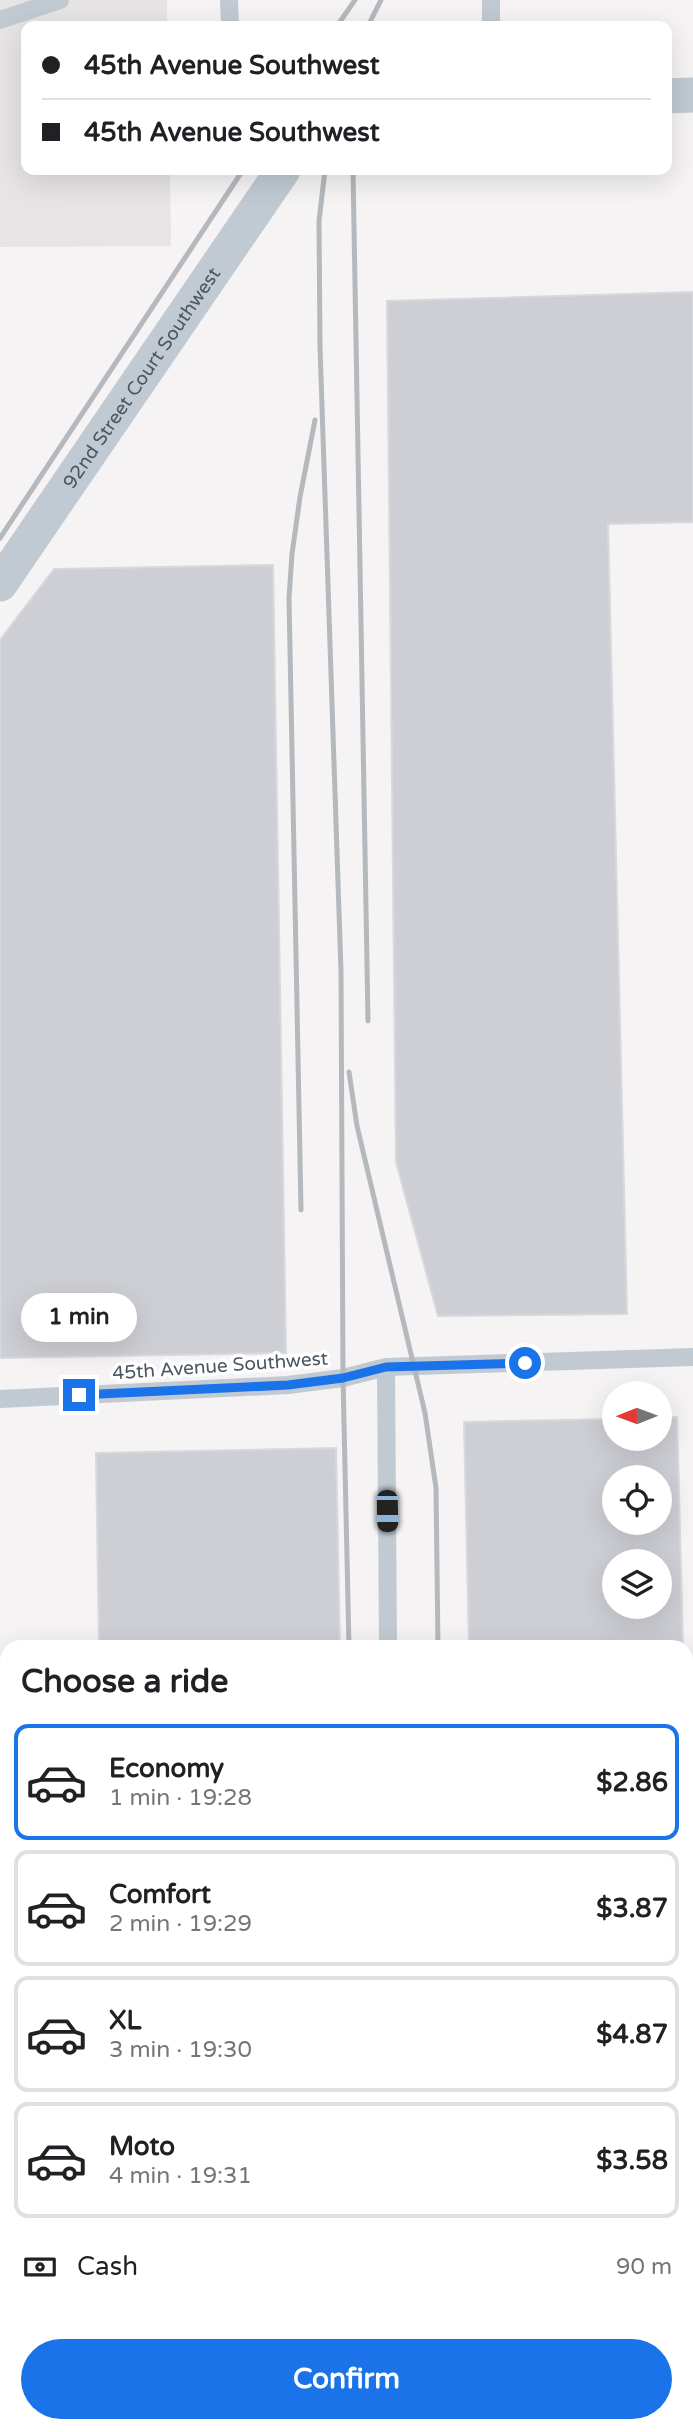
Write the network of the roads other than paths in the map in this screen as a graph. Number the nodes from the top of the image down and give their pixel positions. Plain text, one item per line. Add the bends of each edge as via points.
1 (60, 0) edge
2 (229, 0) edge
3 (491, 0) edge
4 (0, 20) edge
5 (230, 21) edge
6 (491, 21) edge
7 (693, 95) edge
8 (672, 96) edge
9 (277, 175) edge
10 (0, 584) edge
11 (693, 1357) edge
12 (386, 1367) junction
13 (0, 1399) edge
14 (388, 1640) edge

1 - 4 lane
2 - 5 lane
3 - 6 lane
7 - 8 street
9 - 10 street, 92nd Street Court Southwest
11 - 12 lane, 45th Avenue Southwest
12 - 13 lane, 45th Avenue Southwest via 288,1385
12 - 14 lane

